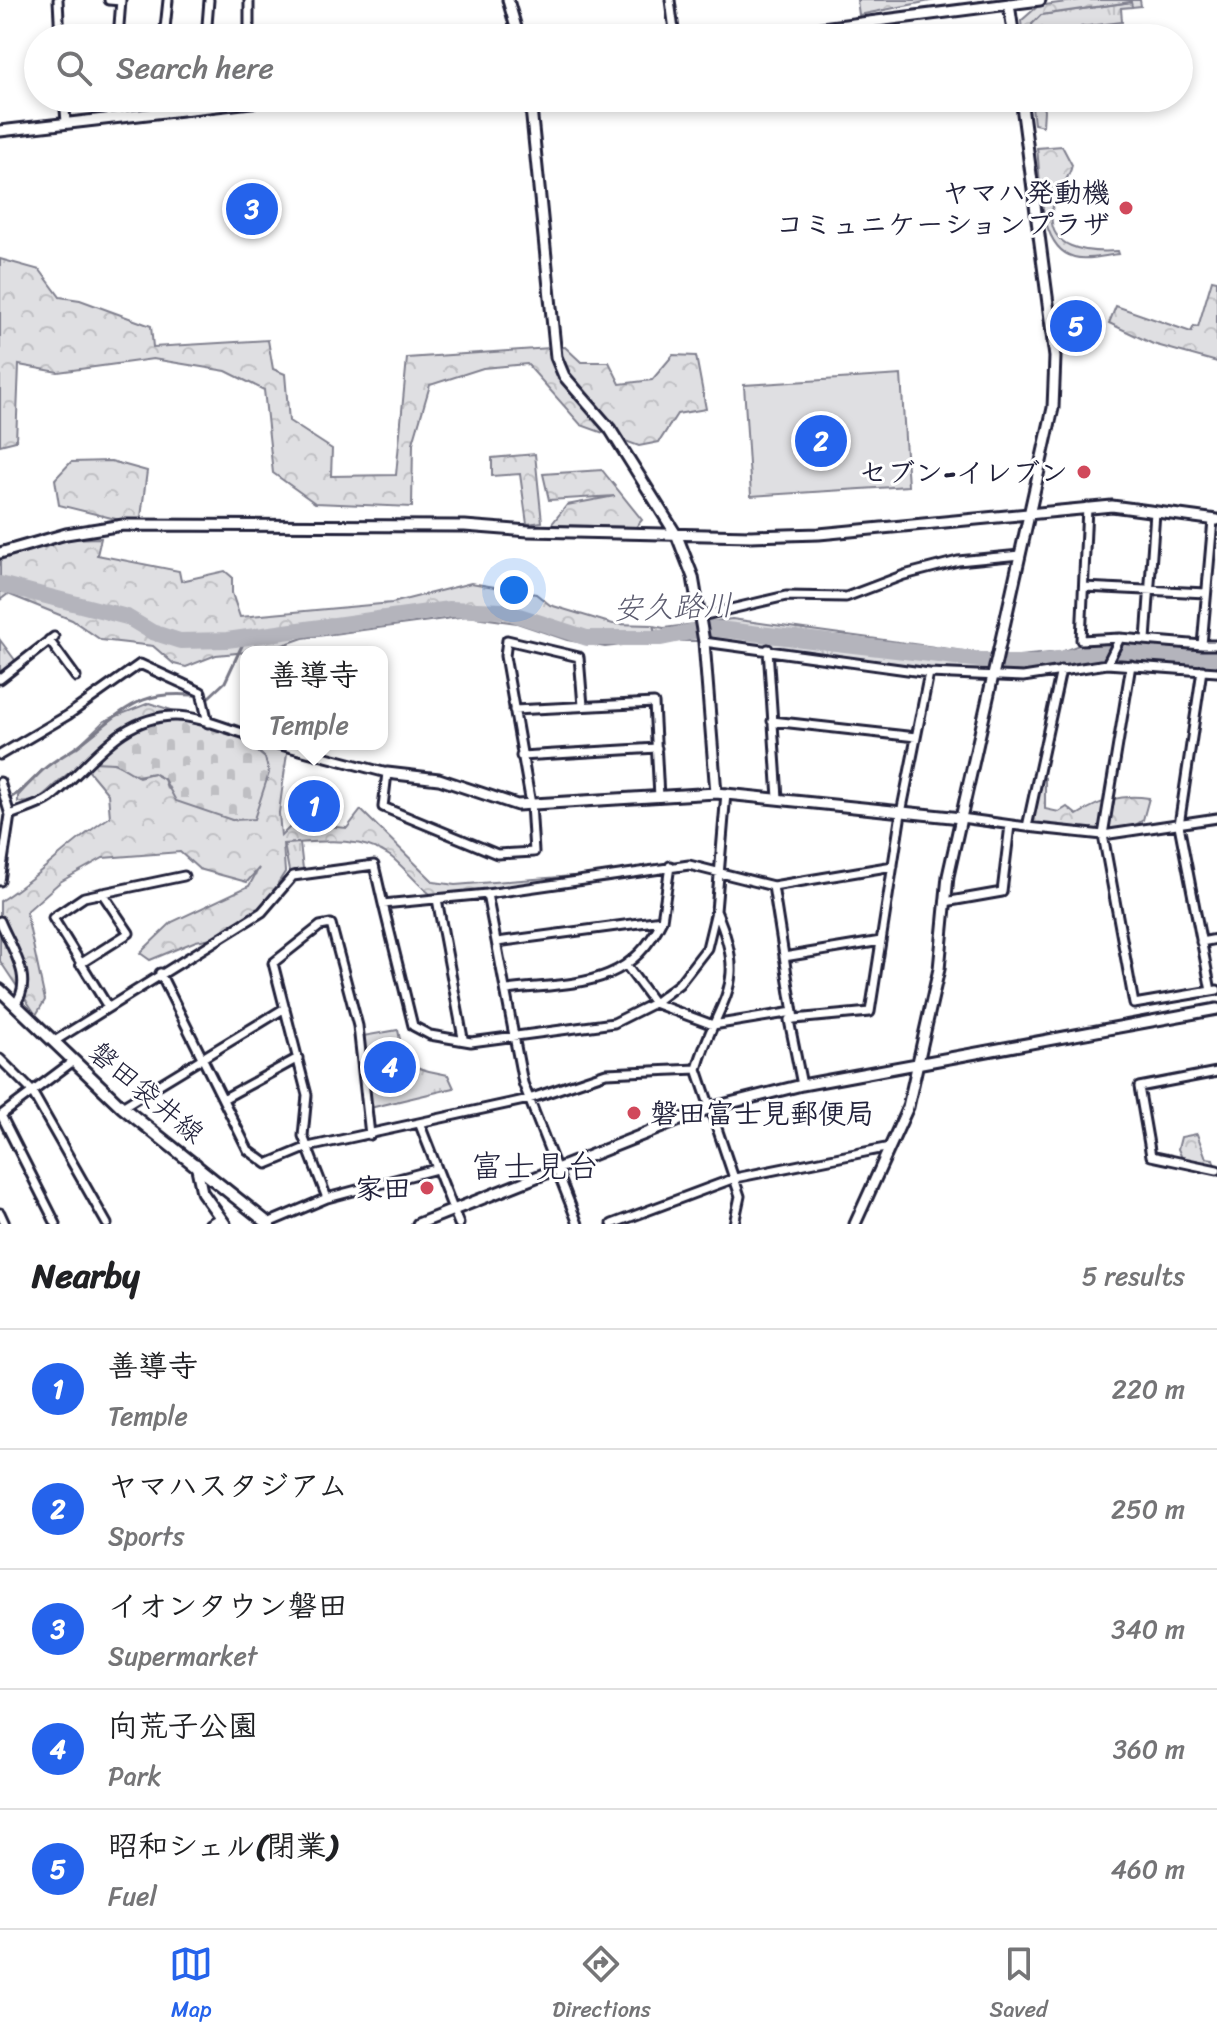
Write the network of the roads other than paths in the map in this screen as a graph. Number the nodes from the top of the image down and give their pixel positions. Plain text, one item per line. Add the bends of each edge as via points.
1 (58, 0) edge
2 (109, 0) edge
3 (121, 0) edge
4 (168, 0) edge
5 (209, 0) edge
6 (249, 0) edge
7 (508, 0) edge
8 (670, 0) edge
9 (1040, 0) edge
10 (1009, 4) junction
11 (59, 24) edge
12 (119, 24) edge
13 (165, 24) edge
14 (207, 24) edge
15 (249, 24) edge
16 (515, 24) edge
17 (673, 24) edge
18 (853, 24) edge
19 (1012, 24) edge
20 (65, 112) edge
21 (168, 112) edge
22 (531, 112) edge
23 (1023, 112) edge
24 (66, 122) junction
25 (0, 131) edge
26 (1087, 507) junction
27 (1155, 512) junction
28 (1028, 514) junction
29 (1215, 520) edge
30 (677, 536) junction
31 (0, 553) edge
32 (1020, 555) junction
33 (1084, 587) junction
34 (1150, 591) junction
35 (1206, 593) junction
36 (702, 618) junction
37 (704, 639) junction
38 (1119, 640) junction
39 (1146, 640) junction
40 (1202, 645) junction
41 (1217, 645) edge
42 (768, 649) junction
43 (1108, 662) junction
44 (1131, 665) junction
45 (1061, 670) junction
46 (1202, 670) junction
47 (1217, 672) edge
48 (929, 673) junction
49 (993, 676) junction
50 (76, 677) dead end
51 (0, 679) edge
52 (583, 706) junction
53 (514, 710) junction
54 (772, 721) junction
55 (208, 723) junction
56 (240, 732) edge
57 (916, 737) junction
58 (657, 748) junction
59 (300, 750) edge
60 (0, 755) edge
61 (521, 756) junction
62 (387, 773) junction
63 (0, 782) edge
64 (721, 793) junction
65 (659, 797) junction
66 (778, 798) junction
67 (531, 804) junction
68 (901, 813) junction
69 (10, 815) junction
70 (961, 818) junction
71 (1217, 818) edge
72 (1010, 825) junction
73 (1179, 825) junction
74 (1027, 827) junction
75 (1103, 835) junction
76 (670, 866) junction
77 (893, 866) junction
78 (721, 871) junction
79 (184, 876) dead end
80 (0, 881) edge
81 (773, 886) junction
82 (102, 893) junction
83 (487, 894) junction
84 (437, 899) junction
85 (945, 902) junction
86 (383, 904) junction
87 (716, 911) junction
88 (662, 920) junction
89 (0, 921) edge
90 (1217, 939) edge
91 (881, 941) junction
92 (497, 942) junction
93 (1201, 942) junction
94 (784, 957) junction
95 (80, 964) junction
96 (626, 965) junction
97 (160, 973) junction
98 (0, 990) edge
99 (507, 990) junction
100 (1214, 990) edge
101 (654, 1003) junction
102 (14, 1005) junction
103 (108, 1007) junction
104 (285, 1008) junction
105 (1217, 1009) edge
106 (793, 1016) junction
107 (713, 1025) junction
108 (516, 1036) junction
109 (463, 1038) junction
110 (53, 1042) junction
111 (202, 1058) junction
112 (298, 1058) junction
113 (0, 1059) edge
114 (72, 1062) junction
115 (918, 1063) junction
116 (697, 1069) junction
117 (1217, 1072) edge
118 (802, 1085) junction
119 (31, 1090) junction
120 (223, 1099) junction
121 (529, 1099) junction
122 (122, 1107) junction
123 (710, 1108) junction
124 (0, 1116) edge
125 (420, 1125) junction
126 (370, 1135) junction
127 (893, 1146) junction
128 (308, 1147) junction
129 (196, 1164) junction
130 (436, 1169) junction
131 (557, 1169) junction
132 (1217, 1170) edge
133 (735, 1178) junction
134 (327, 1198) junction
135 (454, 1210) junction
136 (0, 1213) edge
137 (222, 1221) edge
138 (735, 1222) edge
139 (615, 1223) edge
140 (5, 1224) edge
141 (56, 1224) edge
142 (107, 1224) edge
143 (209, 1224) edge
144 (268, 1224) edge
145 (418, 1224) edge
146 (459, 1224) edge
147 (578, 1224) edge
148 (745, 1224) edge
149 (855, 1224) edge

1 - 11 street
2 - 3 street
3 - 12 street
4 - 13 street
5 - 14 street
6 - 15 street
7 - 16 street
8 - 17 street
9 - 10 street
10 - 18 street
10 - 19 street
20 - 24 street
21 - 24 street
22 - 30 street via 556,357 564,376 610,429
23 - 28 street via 1055,357 1053,408
24 - 25 street
26 - 27 street
26 - 28 street
26 - 33 street
27 - 29 street
27 - 34 street
28 - 30 street via 819,534
28 - 32 street
29 - 35 street
30 - 31 street via 465,526 123,525
30 - 36 street
32 - 36 street via 958,561 904,575 863,594 786,596
32 - 49 street
33 - 34 street
33 - 38 street via 1081,640
34 - 35 street
34 - 39 street
35 - 40 street
36 - 37 street
37 - 42 street
37 - 64 street
38 - 39 street
38 - 43 street
39 - 40 street
40 - 41 street
42 - 48 street
42 - 54 street
43 - 44 street
43 - 45 street
44 - 46 street
44 - 75 street
45 - 49 street
45 - 74 street
46 - 47 street
46 - 73 street
48 - 49 street
48 - 57 street
49 - 70 street
50 - 51 street via 51,638
52 - 53 street
52 - 53 street via 579,657 507,640
52 - 58 street via 654,703
53 - 61 street
54 - 57 street
54 - 66 street
55 - 56 street
55 - 60 street via 201,692 140,664
55 - 69 street via 175,716 137,726 90,757 48,800
57 - 68 street
58 - 61 street
58 - 65 street
59 - 62 street
61 - 67 street
62 - 67 street via 439,779
62 - 67 street via 383,807 497,854 534,852
63 - 69 street
64 - 65 street
64 - 66 street
64 - 78 street
65 - 67 street
66 - 68 street
68 - 70 street
68 - 77 street
69 - 80 street
70 - 72 street
70 - 85 street
71 - 73 street
72 - 74 street
72 - 85 street via 1002,892
73 - 75 street
73 - 93 street
74 - 75 street
75 - 100 street via 1134,1004
76 - 78 street
76 - 83 street
76 - 88 street
77 - 81 street
77 - 91 street
78 - 81 street
78 - 87 street
79 - 82 street
81 - 94 street
82 - 95 street via 129,933
82 - 95 street via 84,897 53,918
83 - 84 street
83 - 92 street
84 - 86 street
84 - 109 street
85 - 115 street via 939,969
86 - 97 street via 374,865 293,876 262,912
86 - 109 street via 413,1026 430,1035
87 - 101 street via 702,957
87 - 107 street via 729,941 733,980
88 - 92 street
88 - 96 street via 652,941
89 - 102 street via 25,982 24,994
90 - 93 street
91 - 94 street
91 - 106 street via 870,1012
92 - 99 street
93 - 100 street
94 - 106 street
95 - 103 street
96 - 99 street via 606,977
96 - 101 street
97 - 103 street
97 - 111 street
98 - 102 main road, 磐田袋井線
99 - 108 street
101 - 107 street
101 - 108 street via 614,1023
102 - 110 main road, 磐田袋井線
103 - 110 street
104 - 111 street
104 - 112 street
104 - 126 street via 273,963 320,926 331,924 358,1026
105 - 115 street
106 - 107 street
106 - 118 street via 789,1020
107 - 116 street
108 - 109 street via 471,1042
108 - 121 street
110 - 114 main road, 磐田袋井線
111 - 120 street
111 - 122 street
112 - 120 street
112 - 128 street via 307,1095 303,1136
113 - 119 street
114 - 119 street
114 - 122 main road, 磐田袋井線
115 - 118 street
115 - 127 street
116 - 121 street via 606,1073
116 - 123 street
117 - 132 street via 1139,1087 1151,1156
118 - 123 street
119 - 124 street
119 - 142 street
120 - 128 street via 248,1150 267,1164
121 - 125 street
121 - 131 street
122 - 129 main road, 磐田袋井線
123 - 131 street
123 - 133 street
124 - 141 street
125 - 126 street
125 - 130 street
126 - 128 street
127 - 133 street
127 - 149 street
128 - 134 street
129 - 137 street via 202,1192
129 - 144 main road, 磐田袋井線
130 - 134 street
130 - 135 street
131 - 135 street
131 - 147 street
133 - 138 street via 740,1196
133 - 139 street
134 - 144 street
135 - 145 street
135 - 146 street
136 - 140 street
137 - 143 street
138 - 148 street

